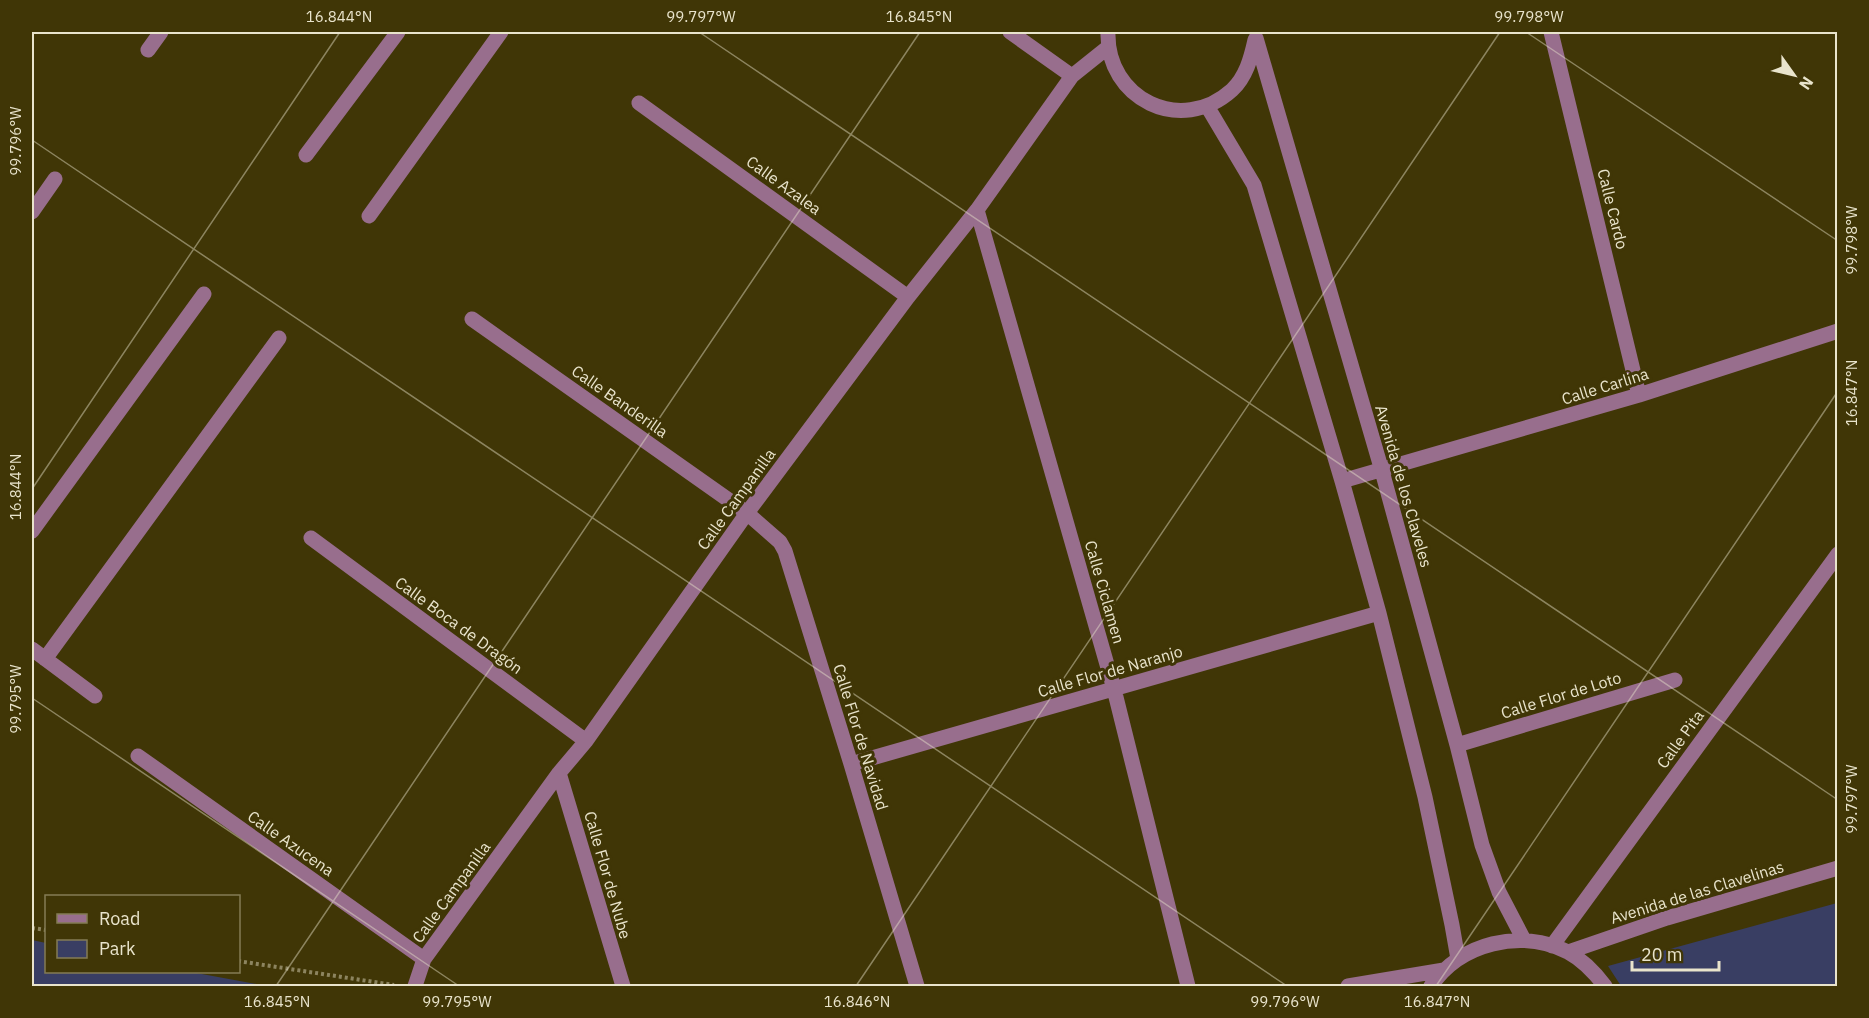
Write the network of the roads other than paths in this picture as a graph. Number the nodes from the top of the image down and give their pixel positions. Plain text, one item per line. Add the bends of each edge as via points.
1 (161, 32) edge
2 (398, 32) edge
3 (501, 32) edge
4 (1010, 32) edge
5 (1108, 32) edge
6 (1551, 32) edge
7 (1255, 35) edge
8 (1107, 48) junction
9 (148, 50) dead end
10 (1072, 76) junction
11 (639, 103) dead end
12 (1207, 106) junction
13 (306, 155) dead end
14 (55, 179) dead end
15 (977, 210) junction
16 (32, 212) edge
17 (369, 216) dead end
18 (204, 294) dead end
19 (908, 297) junction
20 (472, 319) dead end
21 (1838, 331) edge
22 (279, 338) dead end
23 (1639, 395) junction
24 (1382, 471) junction
25 (1342, 481) junction
26 (747, 513) junction
27 (32, 531) edge
28 (311, 538) dead end
29 (1838, 554) edge
30 (1378, 613) junction
31 (32, 649) edge
32 (45, 659) junction
33 (1675, 680) dead end
34 (1114, 689) junction
35 (95, 696) dead end
36 (586, 741) junction
37 (1457, 745) junction
38 (138, 756) dead end
39 (851, 764) junction
40 (559, 773) junction
41 (1838, 868) edge
42 (1524, 940) junction
43 (1552, 946) junction
44 (1568, 952) junction
45 (424, 959) junction
46 (1458, 959) junction
47 (1444, 970) junction
48 (415, 987) edge
49 (622, 987) edge
50 (917, 987) edge
51 (1188, 987) edge
52 (1348, 987) edge
53 (1431, 987) edge
54 (1605, 987) edge

1 - 9 street
2 - 13 street
3 - 17 street
4 - 10 street
5 - 8 street
6 - 23 street, Calle Cardo
7 - 12 street via 1250,64 1233,90
7 - 24 street, Avenida de los Claveles
8 - 10 street, Calle Campanilla
8 - 12 street via 1116,73 1132,93 1155,107 1181,111
10 - 15 street, Calle Campanilla
11 - 19 street, Calle Azalea
12 - 25 street via 1254,185
14 - 16 street
15 - 19 street, Calle Campanilla
15 - 34 street, Calle Ciclamen
18 - 27 street
19 - 26 street, Calle Campanilla
20 - 26 street, Calle Banderilla
21 - 23 street, Calle Carlina
22 - 32 street
23 - 24 street, Calle Carlina
24 - 25 street, Calle Carlina
24 - 37 street, Avenida de los Claveles
25 - 30 street
26 - 36 street, Calle Campanilla
26 - 39 street, Calle Flor de Navidad via 785,551
28 - 36 street, Calle Boca de Dragón
29 - 43 street, Calle Pita
30 - 34 street, Calle Flor de Naranjo
30 - 46 street via 1425,797
31 - 32 street
32 - 35 street
33 - 37 street, Calle Flor de Loto
34 - 39 street, Calle Flor de Naranjo
34 - 51 street, Calle Ciclamen
36 - 40 street, Calle Campanilla
37 - 42 street, Avenida de los Claveles via 1499,892
38 - 45 street, Calle Azucena
39 - 50 street, Calle Flor de Navidad
40 - 45 street, Calle Campanilla
40 - 49 street, Calle Flor de Nube
41 - 44 street, Avenida de las Clavelinas via 1667,918
42 - 43 street
42 - 46 street via 1489,944
43 - 44 street
44 - 54 street
45 - 48 street, Calle Campanilla
46 - 47 street
47 - 52 street
47 - 53 street

